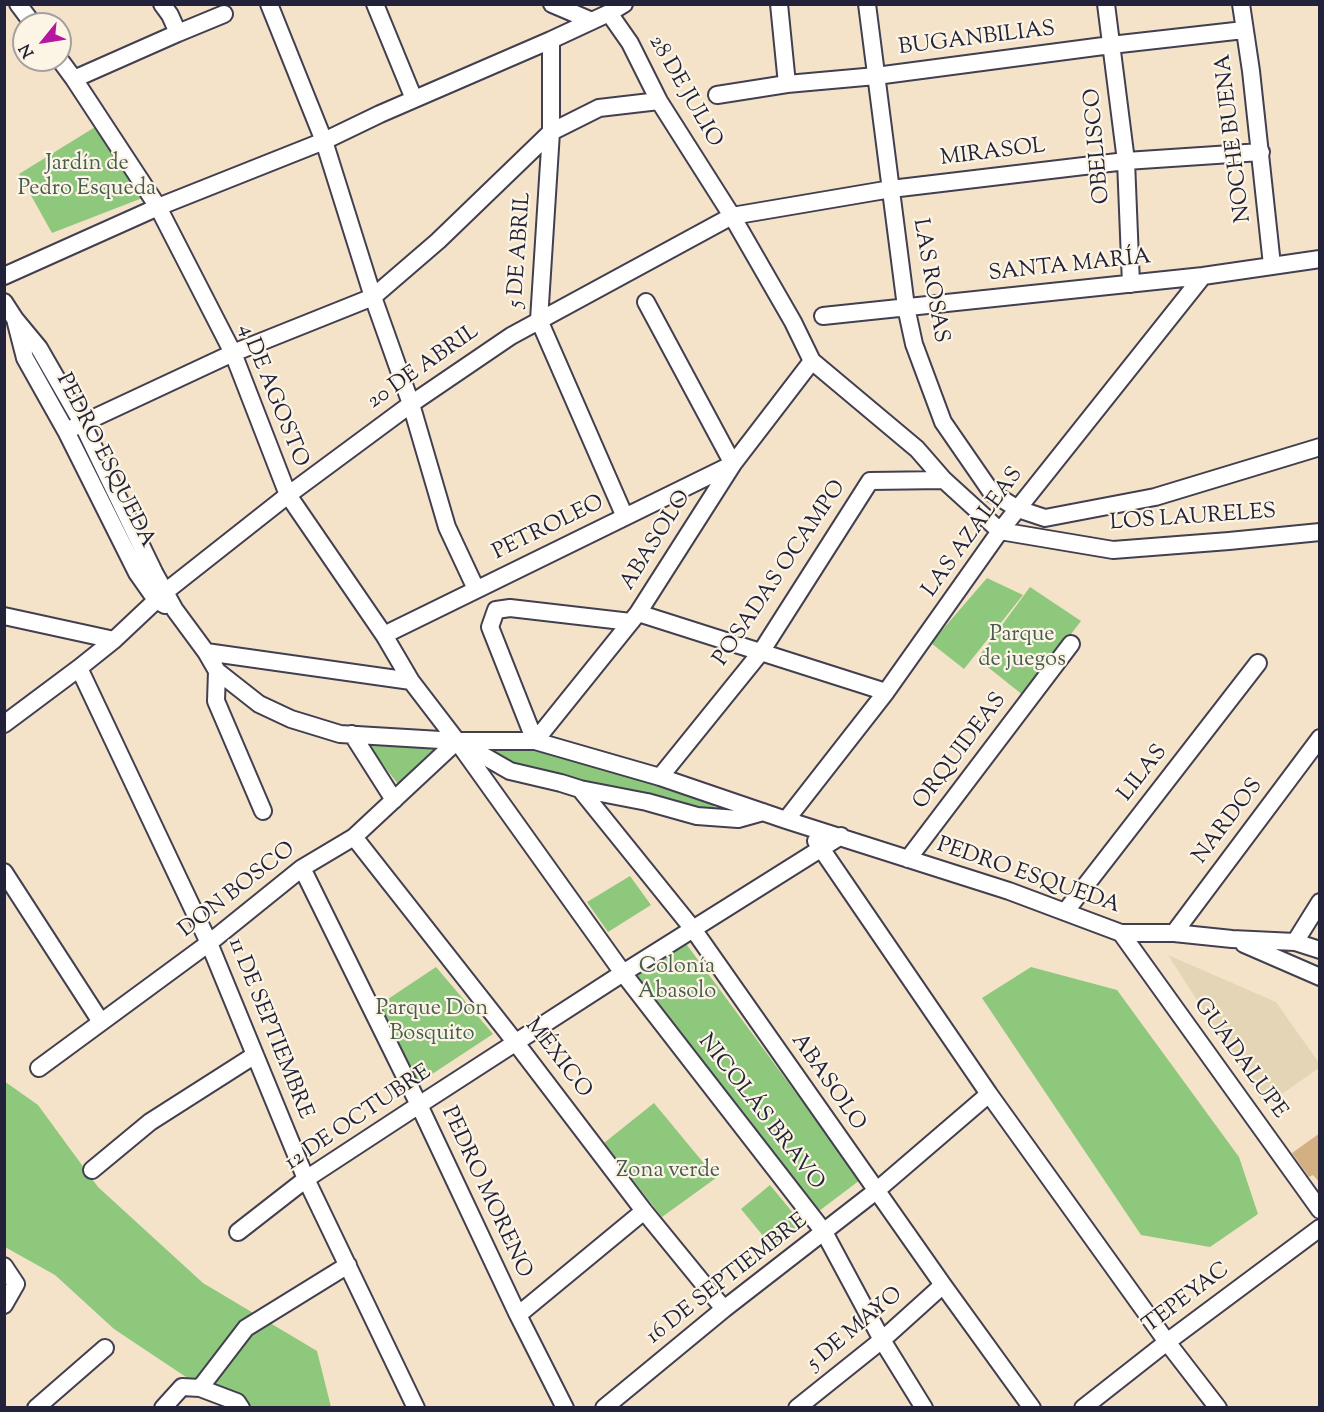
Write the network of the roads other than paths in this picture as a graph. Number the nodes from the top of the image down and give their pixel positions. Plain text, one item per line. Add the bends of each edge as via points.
1 (162, 4) edge
2 (269, 4) edge
3 (375, 4) edge
4 (552, 4) edge
5 (624, 4) edge
6 (779, 4) edge
7 (867, 4) edge
8 (1106, 4) edge
9 (1241, 4) edge
10 (609, 13) junction
11 (224, 14) dead end
12 (592, 21) junction
13 (1244, 30) junction
14 (178, 33) junction
15 (551, 40) junction
16 (1111, 45) junction
17 (69, 72) edge
18 (876, 76) junction
19 (74, 79) junction
20 (787, 84) junction
21 (717, 95) dead end
22 (414, 99) junction
23 (659, 102) junction
24 (551, 132) junction
25 (324, 141) junction
26 (1261, 152) junction
27 (1126, 161) junction
28 (891, 189) junction
29 (158, 207) junction
30 (732, 216) junction
31 (1320, 259) edge
32 (1272, 265) junction
33 (4, 276) edge
34 (1203, 276) junction
35 (1131, 284) junction
36 (373, 297) junction
37 (4, 302) edge
38 (646, 302) dead end
39 (906, 307) junction
40 (824, 316) dead end
41 (15, 319) junction
42 (539, 320) junction
43 (233, 353) junction
44 (812, 361) junction
45 (411, 404) junction
46 (82, 423) junction
47 (66, 431) junction
48 (1320, 447) edge
49 (733, 464) junction
50 (944, 480) junction
51 (288, 495) junction
52 (1017, 509) junction
53 (625, 518) junction
54 (1000, 531) junction
55 (1320, 532) edge
56 (476, 589) junction
57 (161, 596) junction
58 (4, 616) edge
59 (635, 618) junction
60 (384, 635) junction
61 (114, 640) junction
62 (1071, 644) dead end
63 (206, 652) junction
64 (761, 652) junction
65 (1258, 663) dead end
66 (79, 668) junction
67 (217, 671) junction
68 (411, 681) junction
69 (886, 692) junction
70 (4, 724) edge
71 (352, 734) junction
72 (1320, 738) edge
73 (457, 741) junction
74 (535, 741) junction
75 (660, 777) junction
76 (580, 789) junction
77 (394, 800) junction
78 (263, 811) dead end
79 (763, 812) junction
80 (786, 820) junction
81 (806, 826) junction
82 (841, 836) junction
83 (354, 837) junction
84 (821, 848) junction
85 (908, 859) junction
86 (302, 868) junction
87 (4, 872) edge
88 (1320, 902) edge
89 (1065, 912) junction
90 (693, 929) junction
91 (1121, 933) junction
92 (1174, 933) junction
93 (1232, 939) junction
94 (1295, 942) junction
95 (209, 943) junction
96 (1320, 950) edge
97 (623, 973) junction
98 (1320, 977) edge
99 (101, 1022) junction
100 (516, 1043) junction
101 (255, 1055) junction
102 (39, 1068) dead end
103 (989, 1094) junction
104 (419, 1105) junction
105 (92, 1170) dead end
106 (306, 1179) junction
107 (876, 1191) junction
108 (1320, 1210) edge
109 (644, 1211) junction
110 (1320, 1228) edge
111 (238, 1232) dead end
112 (824, 1232) junction
113 (348, 1265) junction
114 (4, 1266) edge
115 (943, 1285) junction
116 (4, 1305) edge
117 (724, 1309) junction
118 (518, 1315) junction
119 (882, 1340) junction
120 (1167, 1341) junction
121 (105, 1348) dead end
122 (200, 1388) junction
123 (36, 1407) edge
124 (163, 1407) edge
125 (241, 1407) edge
126 (416, 1407) edge
127 (565, 1407) edge
128 (603, 1407) edge
129 (797, 1407) edge
130 (924, 1407) edge
131 (1032, 1407) edge
132 (1083, 1407) edge
133 (1218, 1407) edge

1 - 14 street
2 - 25 street
3 - 22 street
4 - 12 street
5 - 10 street
6 - 20 street
7 - 18 street, LAS ROSAS
8 - 16 street, OBELISCO
9 - 13 street, NOCHE BUENA
10 - 12 street
10 - 23 street, 28 DE JULIO via 630,43
11 - 14 street
12 - 15 street
13 - 16 street, BUGANBILIAS
13 - 26 street, NOCHE BUENA
14 - 19 street
15 - 22 street
15 - 24 street, 5 DE ABRIL
16 - 18 street, BUGANBILIAS
16 - 27 street, OBELISCO
17 - 19 street, 4 DE AGOSTO
18 - 20 street, BUGANBILIAS
18 - 28 street, LAS ROSAS
19 - 29 street, 4 DE AGOSTO
20 - 21 street, BUGANBILIAS
22 - 25 street
23 - 24 street via 599,108
23 - 30 street, 28 DE JULIO
24 - 36 street via 438,242
24 - 42 street, 5 DE ABRIL
25 - 29 street
25 - 36 street
26 - 27 street, MIRASOL
26 - 32 street, NOCHE BUENA
27 - 28 street, MIRASOL
27 - 35 street, OBELISCO
28 - 30 street, MIRASOL
28 - 39 street, LAS ROSAS
29 - 33 street
29 - 43 street, 4 DE AGOSTO
30 - 42 street, 20 DE ABRIL
30 - 44 street, 28 DE JULIO
31 - 32 street, SANTA MARÍA
32 - 34 street, SANTA MARÍA
34 - 35 street, SANTA MARÍA
34 - 52 street, LAS AZALEAS
35 - 39 street, SANTA MARÍA
36 - 43 street
36 - 45 street
37 - 41 street, PEDRO ESQUEDA
38 - 49 street
39 - 40 street, SANTA MARÍA
39 - 52 street, LAS ROSAS via 914,344 943,422 992,493
41 - 46 street, PEDRO ESQUEDA via 39,348
41 - 47 street, PEDRO ESQUEDA via 25,358
42 - 45 street, 20 DE ABRIL
42 - 53 street, 5 DE ABRIL
43 - 46 street
43 - 51 street, 4 DE AGOSTO
44 - 49 street, ABASOLO
44 - 50 street, 28 DE JULIO via 917,449
45 - 51 street, 20 DE ABRIL
45 - 56 street via 447,527
46 - 47 street
46 - 57 street, PEDRO ESQUEDA
47 - 57 street, PEDRO ESQUEDA via 136,573
48 - 52 street, LAS ROSAS via 1155,497 1045,518
49 - 53 street, PETROLEO
49 - 59 street, ABASOLO
50 - 54 street, 28 DE JULIO
50 - 64 street, POSADAS OCAMPO via 870,482
51 - 57 street, 20 DE ABRIL
51 - 60 street, 4 DE AGOSTO
52 - 54 street, LAS AZALEAS
53 - 56 street, PETROLEO
54 - 55 street, LOS LAURELES via 1113,550
54 - 69 street, LAS AZALEAS
56 - 60 street, PETROLEO
57 - 61 street, 20 DE ABRIL
57 - 63 street, PEDRO ESQUEDA
58 - 61 street
59 - 64 street
59 - 74 street, ABASOLO
59 - 74 street via 496,610 490,627
60 - 68 street, 4 DE AGOSTO
61 - 66 street, 20 DE ABRIL
62 - 85 street, ORQUIDEAS
63 - 67 street, PEDRO ESQUEDA
63 - 68 street
64 - 69 street
64 - 75 street, POSADAS OCAMPO
65 - 89 street, LILAS
66 - 70 street, 20 DE ABRIL
66 - 95 street, 11 DE SEPTIEMBRE
67 - 71 street, PEDRO ESQUEDA via 260,704 291,719
67 - 78 street via 216,701
68 - 73 street, 4 DE AGOSTO
69 - 80 street, LAS AZALEAS
71 - 73 street, PEDRO ESQUEDA
71 - 77 street
72 - 92 street, NARDOS
73 - 74 street, PEDRO ESQUEDA
73 - 76 street, PEDRO ESQUEDA via 510,771
73 - 77 street, DON BOSCO
73 - 97 street, NICOLÁS BRAVO
74 - 75 street, PEDRO ESQUEDA
75 - 79 street, PEDRO ESQUEDA
76 - 79 street, PEDRO ESQUEDA via 697,816 738,819
76 - 90 street, ABASOLO
77 - 83 street, DON BOSCO
79 - 80 street, PEDRO ESQUEDA
80 - 81 street, PEDRO ESQUEDA
81 - 82 street, PEDRO ESQUEDA
81 - 84 street
82 - 84 street, 12 DE OCTUBRE
82 - 85 street, PEDRO ESQUEDA
83 - 86 street, DON BOSCO
83 - 100 street, MÉXICO
84 - 90 street, 12 DE OCTUBRE
84 - 103 street
85 - 89 street, PEDRO ESQUEDA
86 - 95 street, DON BOSCO
86 - 104 street, PEDRO MORENO
87 - 99 street
88 - 94 street
89 - 91 street, PEDRO ESQUEDA
90 - 97 street, 12 DE OCTUBRE
90 - 107 street, ABASOLO
91 - 92 street, PEDRO ESQUEDA
91 - 108 street, GUADALUPE
92 - 93 street, PEDRO ESQUEDA
93 - 94 street, PEDRO ESQUEDA
93 - 98 street
94 - 96 street, PEDRO ESQUEDA
95 - 99 street, DON BOSCO
95 - 101 street, 11 DE SEPTIEMBRE
97 - 100 street, 12 DE OCTUBRE
97 - 112 street, NICOLÁS BRAVO
99 - 102 street, DON BOSCO
100 - 104 street, 12 DE OCTUBRE
100 - 109 street, MÉXICO
101 - 105 street via 150,1122
101 - 106 street, 11 DE SEPTIEMBRE
103 - 107 street, 16 DE SEPTIEMBRE
103 - 120 street
104 - 106 street, 12 DE OCTUBRE
104 - 118 street, PEDRO MORENO
106 - 111 street, 12 DE OCTUBRE
106 - 113 street, 11 DE SEPTIEMBRE
107 - 112 street, 16 DE SEPTIEMBRE
107 - 115 street, ABASOLO
109 - 117 street, MÉXICO
109 - 118 street
110 - 120 street, TEPEYAC
112 - 117 street, 16 DE SEPTIEMBRE
112 - 119 street, NICOLÁS BRAVO
113 - 122 street via 246,1328
113 - 126 street, 11 DE SEPTIEMBRE
114 - 116 street via 16,1284
115 - 119 street, 5 DE MAYO
115 - 131 street, ABASOLO
117 - 128 street, 16 DE SEPTIEMBRE
118 - 127 street, PEDRO MORENO
119 - 129 street, 5 DE MAYO
119 - 130 street, NICOLÁS BRAVO
120 - 132 street, TEPEYAC
120 - 133 street
121 - 123 street
122 - 124 street via 182,1387
122 - 125 street

